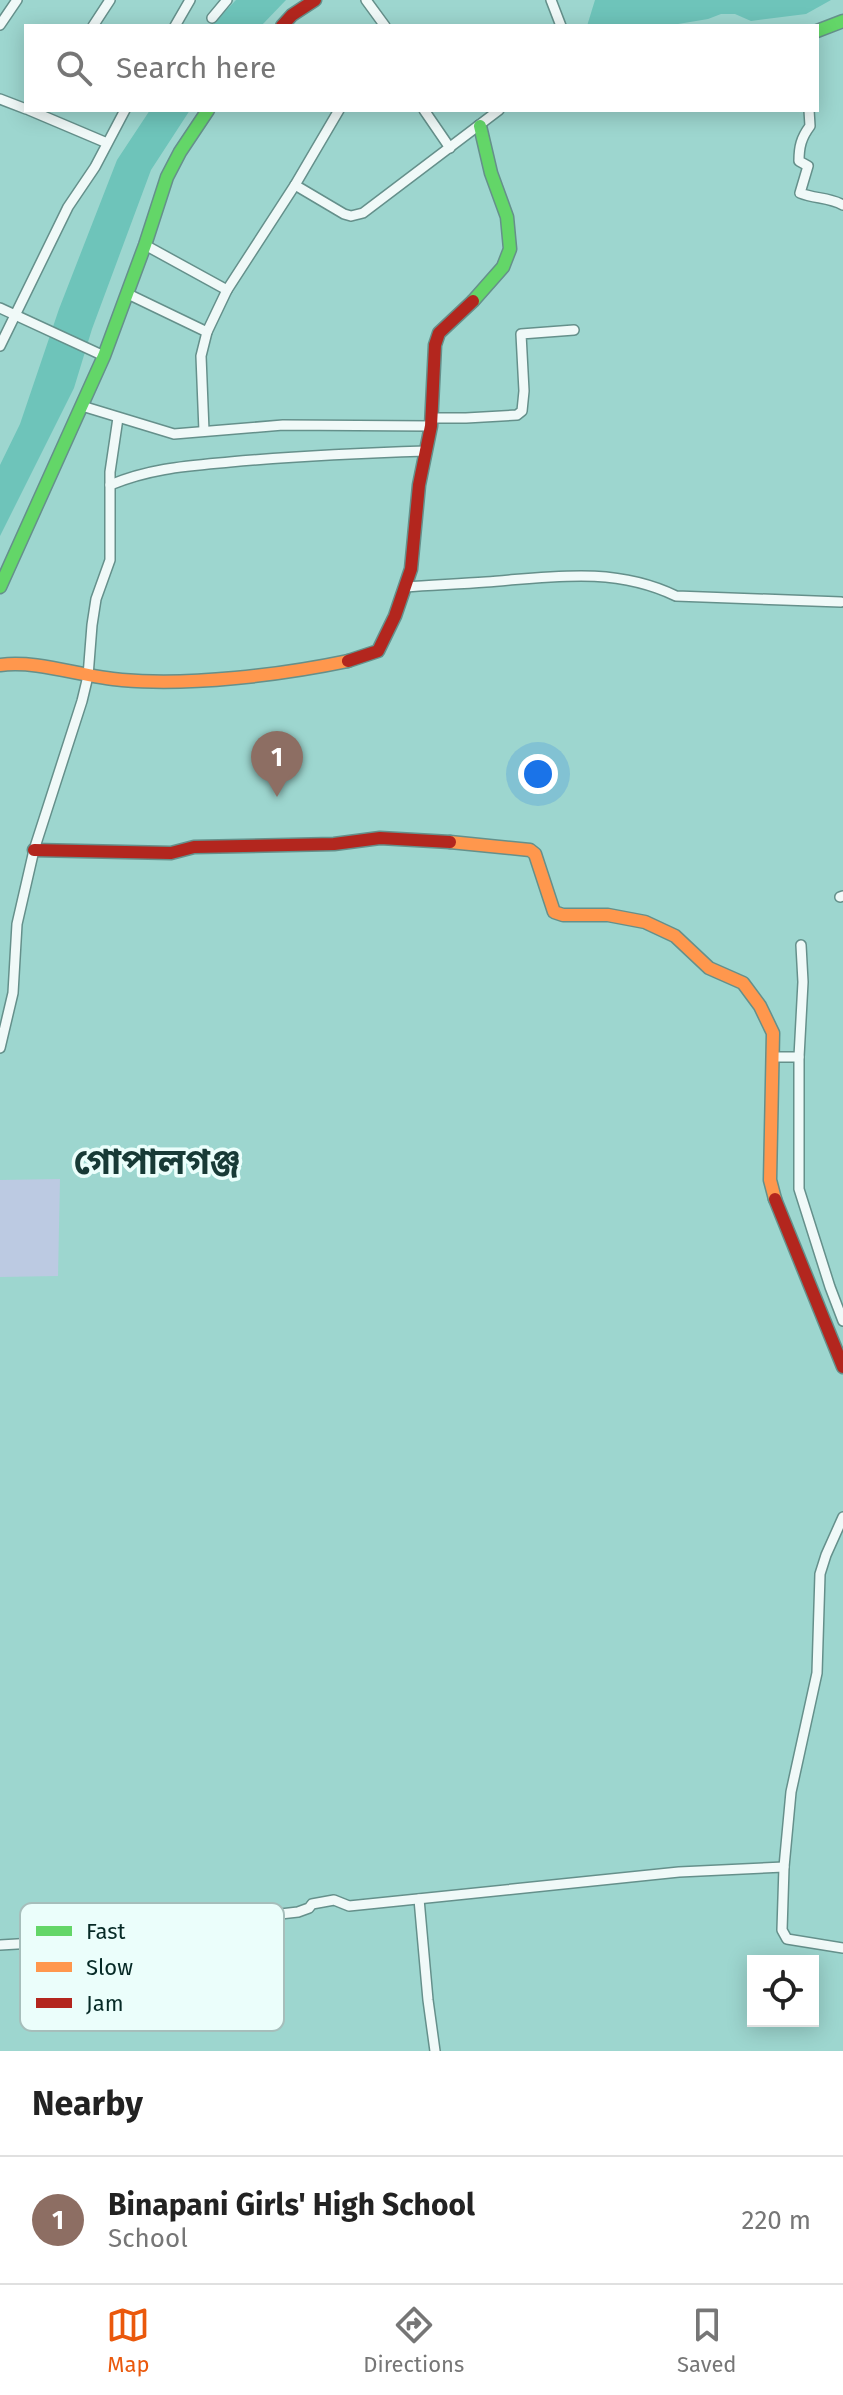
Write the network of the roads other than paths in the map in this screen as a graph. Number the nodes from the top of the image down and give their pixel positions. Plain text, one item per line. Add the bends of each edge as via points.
1 (17, 0) edge
2 (110, 0) edge
3 (190, 0) edge
4 (227, 0) edge
5 (315, 0) edge
6 (366, 0) edge
7 (551, 0) edge
8 (296, 3) edge
9 (212, 18) dead end
10 (843, 21) edge
11 (94, 24) edge
12 (176, 24) edge
13 (283, 24) edge
14 (384, 24) edge
15 (560, 24) edge
16 (0, 25) edge
17 (819, 30) edge
18 (0, 99) edge
19 (24, 107) edge
20 (37, 112) edge
21 (124, 112) edge
22 (207, 112) edge
23 (338, 112) edge
24 (425, 112) edge
25 (497, 112) edge
26 (809, 112) edge
27 (480, 126) junction
28 (107, 143) junction
29 (450, 148) junction
30 (295, 185) junction
31 (843, 205) edge
32 (145, 245) junction
33 (227, 290) junction
34 (128, 294) junction
35 (0, 308) edge
36 (14, 316) junction
37 (574, 330) dead end
38 (207, 332) junction
39 (0, 346) edge
40 (104, 356) junction
41 (82, 406) junction
42 (118, 418) junction
43 (432, 422) junction
44 (204, 431) junction
45 (426, 451) junction
46 (110, 485) junction
47 (0, 587) edge
48 (405, 587) junction
49 (841, 602) edge
50 (0, 665) edge
51 (88, 676) junction
52 (34, 850) junction
53 (801, 945) dead end
54 (0, 1048) edge
55 (775, 1057) junction
56 (797, 1057) junction
57 (843, 1321) edge
58 (843, 1367) edge
59 (843, 1517) edge
60 (784, 1867) junction
61 (419, 1899) junction
62 (284, 1914) edge
63 (20, 1944) edge
64 (0, 1945) edge
65 (843, 1948) edge
66 (435, 2051) edge

1 - 16 street
2 - 11 street
3 - 12 street
4 - 9 street
5 - 8 street
6 - 14 street
7 - 15 street
8 - 13 street
10 - 17 street
18 - 19 street
20 - 28 street
21 - 28 street
22 - 32 street via 167,177
23 - 30 street
24 - 29 street
25 - 27 street
26 - 31 street via 810,126 799,148 799,161 808,166 800,193
27 - 29 street
27 - 43 street via 507,217 510,249 503,267 439,333
28 - 36 street via 68,207
29 - 30 street via 363,213 351,216
30 - 33 street
32 - 33 street
32 - 34 street
33 - 38 street
34 - 38 street
34 - 40 street
35 - 36 street
36 - 39 street
36 - 40 street
37 - 43 street via 521,334 524,391 517,415
38 - 44 street via 201,356
40 - 41 street
41 - 42 street
41 - 47 street
42 - 44 street via 174,434
42 - 46 street
43 - 44 street
43 - 45 street
45 - 46 street via 214,464 137,474
45 - 48 street
46 - 51 street via 110,560 96,599
48 - 49 street via 553,575 625,579 676,596
48 - 51 street via 383,644 358,658 203,678
50 - 51 street
51 - 52 street
52 - 54 street via 17,924 13,993
52 - 55 street via 171,853 194,847 380,838 530,850 554,912 645,922 675,936 709,968 743,983 773,1033
53 - 56 street
55 - 56 street
55 - 58 street via 770,1180
56 - 57 street via 799,1189
59 - 60 street via 820,1574 817,1673 791,1792
60 - 61 street via 679,1872
60 - 65 street via 782,1930 787,1939
61 - 62 street via 349,1906 334,1900
61 - 66 street
63 - 64 street

